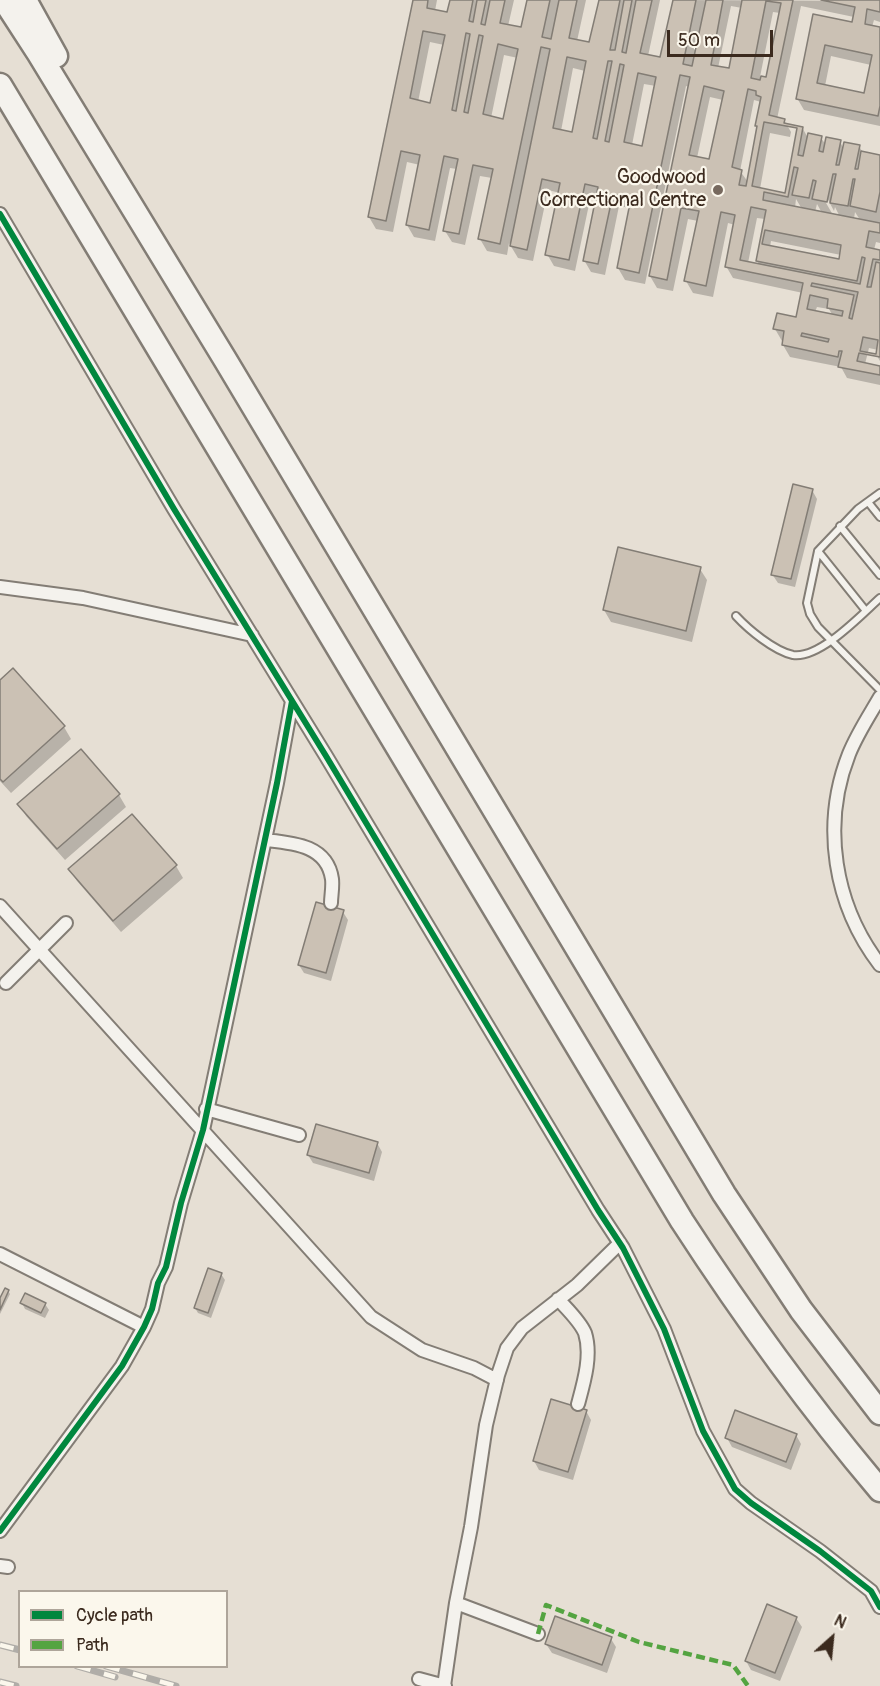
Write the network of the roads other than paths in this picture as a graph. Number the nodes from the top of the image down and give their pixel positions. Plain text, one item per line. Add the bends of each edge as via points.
1 (4, 0) edge
2 (25, 0) edge
3 (0, 85) edge
4 (0, 115) edge
5 (0, 214) edge
6 (135, 310) junction
7 (226, 361) junction
8 (880, 492) edge
9 (868, 502) junction
10 (880, 518) edge
11 (840, 526) junction
12 (818, 551) junction
13 (880, 575) edge
14 (0, 586) edge
15 (880, 598) edge
16 (866, 611) junction
17 (736, 616) dead end
18 (252, 635) junction
19 (832, 640) junction
20 (880, 690) edge
21 (880, 697) edge
22 (292, 700) junction
23 (265, 840) junction
24 (331, 903) dead end
25 (0, 906) edge
26 (66, 923) dead end
27 (39, 950) junction
28 (880, 965) edge
29 (6, 983) dead end
30 (207, 1108) junction
31 (203, 1130) junction
32 (300, 1135) dead end
33 (620, 1243) junction
34 (0, 1254) edge
35 (558, 1299) junction
36 (144, 1327) junction
37 (496, 1380) junction
38 (578, 1404) dead end
39 (880, 1413) edge
40 (880, 1490) edge
41 (0, 1531) edge
42 (456, 1603) junction
43 (880, 1607) edge
44 (538, 1634) dead end
45 (418, 1679) dead end
46 (445, 1686) edge

1 - 7 highway
2 - 7 highway
3 - 6 highway
4 - 6 highway
5 - 18 street
6 - 40 highway via 682,1221 771,1353
7 - 39 highway via 724,1194 801,1310
8 - 9 lane
9 - 10 lane
9 - 11 lane
11 - 12 lane
11 - 13 lane
12 - 16 lane
12 - 19 lane via 807,603 818,627
14 - 18 street via 83,598
15 - 16 lane
16 - 19 lane
17 - 19 lane via 748,629 792,654 808,654
18 - 22 street
19 - 20 lane
21 - 28 street via 845,766 834,835 837,871 846,904
22 - 23 street
22 - 33 street
23 - 24 street via 309,848 322,857 333,881
23 - 30 street
25 - 27 street
26 - 27 street
27 - 29 street
27 - 31 street
30 - 31 street
30 - 32 street
31 - 36 street via 166,1267
31 - 37 street via 371,1317 422,1350
33 - 35 street
33 - 43 street via 664,1329 703,1431 735,1489 871,1591
34 - 36 street
35 - 37 street via 522,1328 507,1348
35 - 38 street via 585,1333 585,1380
36 - 41 street via 122,1366
37 - 42 street
42 - 44 street
42 - 46 street
45 - 46 street

